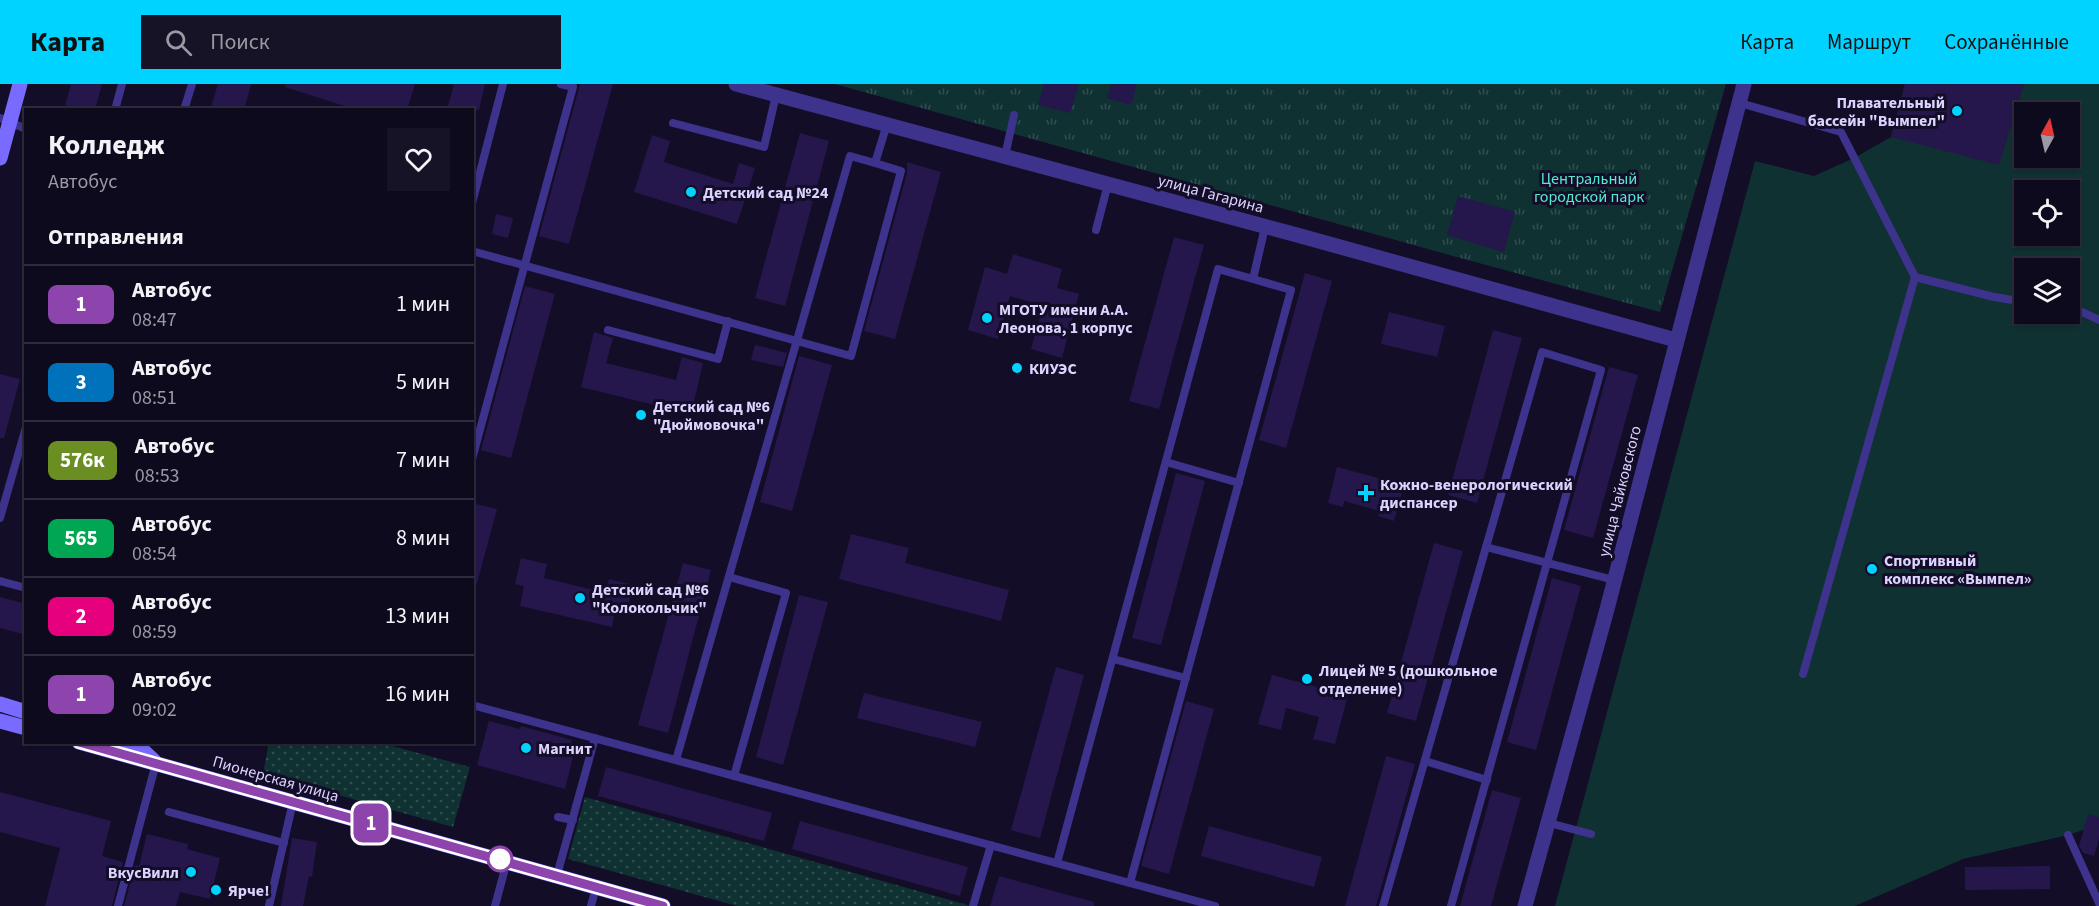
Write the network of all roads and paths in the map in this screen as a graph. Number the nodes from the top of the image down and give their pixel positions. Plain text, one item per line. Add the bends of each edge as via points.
1 (20, 84) edge
2 (122, 84) edge
3 (192, 84) edge
4 (503, 84) edge
5 (561, 84) edge
6 (736, 84) edge
7 (1744, 84) edge
8 (776, 95) junction
9 (1740, 103) junction
10 (116, 108) edge
11 (185, 108) edge
12 (1014, 115) dead end
13 (5, 120) edge
14 (674, 123) dead end
15 (887, 124) junction
16 (24, 128) edge
17 (1005, 156) junction
18 (0, 158) edge
19 (875, 163) junction
20 (1108, 184) junction
21 (474, 195) edge
22 (1265, 227) junction
23 (1096, 230) dead end
24 (474, 252) edge
25 (524, 265) junction
26 (1915, 277) junction
27 (1252, 279) junction
28 (2014, 300) edge
29 (2080, 311) edge
30 (2099, 320) edge
31 (728, 321) junction
32 (608, 330) dead end
33 (797, 340) junction
34 (1676, 340) junction
35 (24, 434) edge
36 (474, 452) edge
37 (1166, 462) junction
38 (1239, 483) junction
39 (0, 518) edge
40 (1486, 547) junction
41 (1547, 563) junction
42 (729, 577) junction
43 (1614, 580) junction
44 (0, 581) edge
45 (24, 587) edge
46 (1113, 659) junction
47 (1803, 674) dead end
48 (1186, 678) junction
49 (0, 704) edge
50 (474, 706) edge
51 (24, 711) edge
52 (0, 721) edge
53 (24, 727) edge
54 (595, 738) junction
55 (86, 744) edge
56 (132, 744) edge
57 (676, 760) junction
58 (1425, 761) junction
59 (156, 763) junction
60 (734, 776) junction
61 (1487, 780) junction
62 (293, 802) junction
63 (169, 812) dead end
64 (558, 817) dead end
65 (573, 820) junction
66 (1549, 823) junction
67 (1591, 834) dead end
68 (2068, 835) dead end
69 (284, 843) junction
70 (991, 845) junction
71 (507, 861) junction
72 (1057, 863) junction
73 (557, 876) junction
74 (1130, 883) junction
75 (596, 887) junction
76 (2099, 903) edge
77 (118, 906) edge
78 (269, 906) edge
79 (495, 906) edge
80 (591, 906) edge
81 (663, 906) edge
82 (973, 906) edge
83 (1215, 906) edge
84 (1383, 906) edge
85 (1451, 906) edge
86 (1525, 906) edge

1 - 13 main road
2 - 10 lane
3 - 11 lane
4 - 21 lane
5 - 25 lane via 573,87
6 - 8 street, улица Гагарина
7 - 9 street, улица Чайковского
8 - 14 lane via 764,147
8 - 15 street, улица Гагарина
9 - 26 lane via 1841,132
9 - 34 street, улица Чайковского
12 - 17 lane
13 - 16 lane
13 - 18 main road
15 - 17 street, улица Гагарина
15 - 19 lane
17 - 20 street, улица Гагарина
19 - 33 lane via 850,156
19 - 33 lane via 902,171 851,356
20 - 22 street, улица Гагарина
20 - 23 lane
22 - 27 lane
22 - 34 street, улица Гагарина
24 - 25 lane
25 - 31 lane
25 - 36 lane
26 - 28 lane
26 - 47 lane
27 - 37 lane via 1218,269
27 - 38 lane via 1291,290
29 - 30 lane
31 - 32 lane via 718,359
31 - 33 lane
33 - 42 lane
34 - 43 street, улица Чайковского
35 - 39 lane
37 - 38 lane
37 - 46 lane
38 - 48 lane
40 - 41 lane
40 - 41 lane via 1542,352 1601,370
40 - 58 lane
41 - 43 lane
41 - 61 lane
42 - 57 lane
42 - 60 lane via 786,593
43 - 66 street, улица Чайковского
44 - 45 lane
46 - 48 lane
46 - 72 lane
48 - 74 lane
49 - 51 main road
50 - 54 lane
52 - 53 main road
54 - 57 lane
54 - 65 lane
55 - 59 main road, Пионерская улица
56 - 59 main road, Пионерская улица
57 - 60 lane
58 - 61 lane
58 - 84 lane
59 - 62 main road, Пионерская улица
59 - 77 lane
60 - 70 lane
61 - 85 lane
62 - 69 lane
62 - 71 main road, Пионерская улица
63 - 69 lane
64 - 65 lane
65 - 73 lane
66 - 67 lane
66 - 86 street, улица Чайковского
68 - 76 lane
69 - 78 lane
70 - 72 lane
70 - 82 lane
71 - 73 main road, Пионерская улица
71 - 79 lane
72 - 74 lane
73 - 75 main road, Пионерская улица
74 - 83 lane
75 - 80 lane
75 - 81 main road, Пионерская улица

